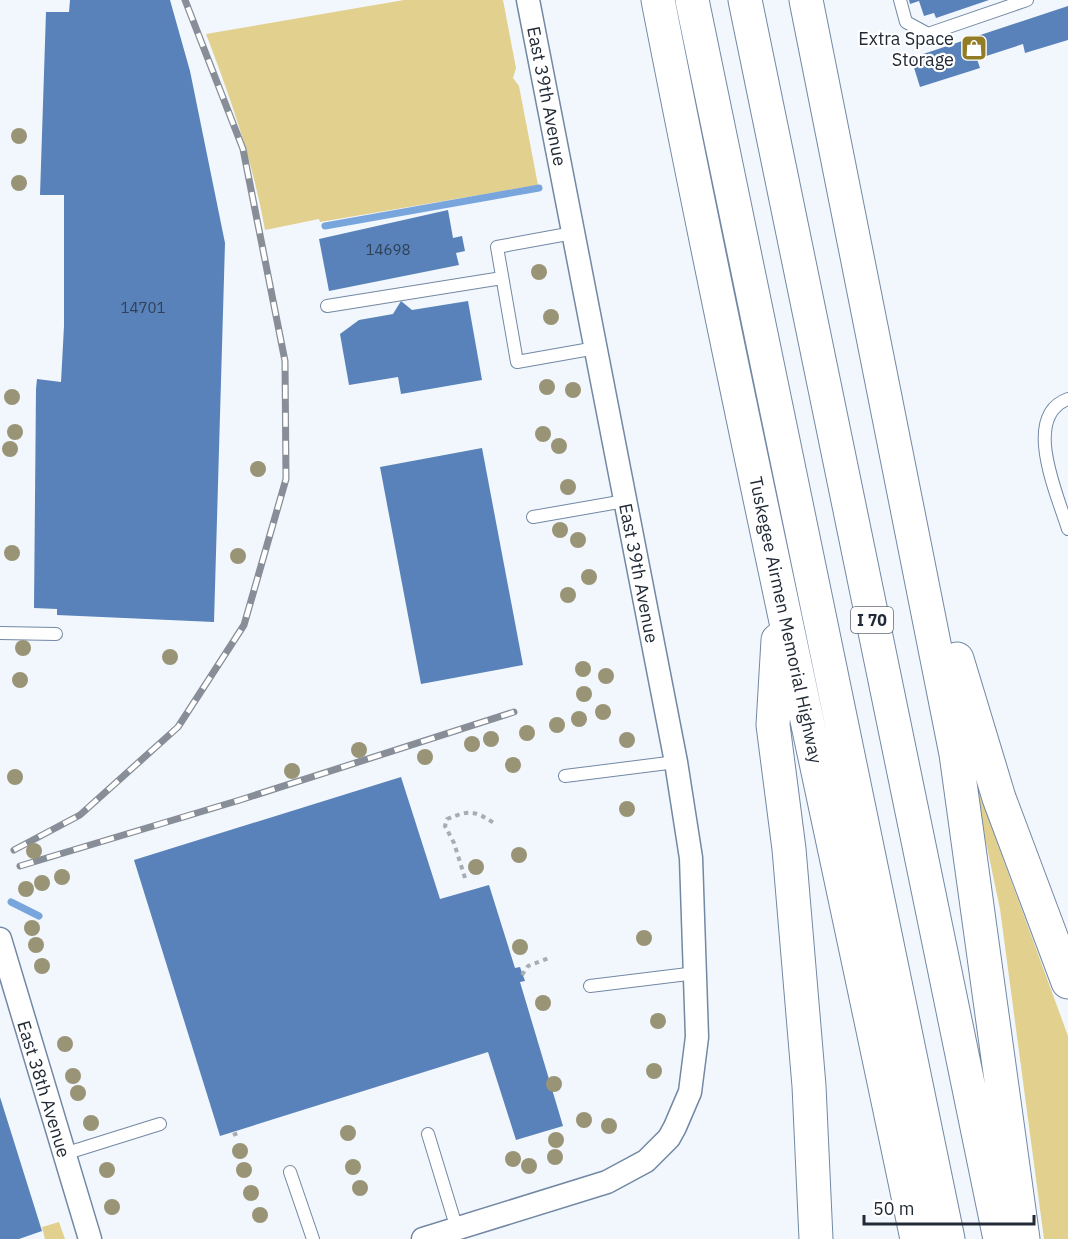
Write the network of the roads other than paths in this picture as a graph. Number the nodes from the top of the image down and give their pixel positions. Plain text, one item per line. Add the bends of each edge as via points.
1 (528, 0) edge
2 (658, 0) edge
3 (692, 0) edge
4 (745, 0) edge
5 (806, 0) edge
6 (900, 0) edge
7 (1027, 0) edge
8 (573, 233) junction
9 (502, 278) junction
10 (327, 306) dead end
11 (596, 348) junction
12 (1068, 399) edge
13 (888, 405) junction
14 (625, 501) junction
15 (533, 517) dead end
16 (1068, 529) edge
17 (781, 602) junction
18 (0, 633) edge
19 (56, 634) dead end
20 (676, 762) junction
21 (565, 776) dead end
22 (0, 939) edge
23 (696, 973) junction
24 (1068, 982) edge
25 (590, 986) dead end
26 (160, 1124) dead end
27 (428, 1134) dead end
28 (64, 1154) junction
29 (290, 1172) dead end
30 (457, 1229) junction
31 (90, 1239) edge
32 (313, 1239) edge
33 (423, 1239) edge
34 (816, 1239) edge
35 (917, 1239) edge
36 (948, 1239) edge
37 (1000, 1239) edge
38 (1023, 1239) edge

1 - 8 street, East 39th Avenue
2 - 17 highway, Tuskegee Airmen Memorial Highway
3 - 36 highway
4 - 37 highway, I 70
5 - 13 highway
6 - 7 lane via 906,22 928,34
8 - 9 lane via 497,247
8 - 11 street, East 39th Avenue
9 - 10 lane
9 - 11 lane via 517,362
11 - 14 street, East 39th Avenue
12 - 16 lane via 1048,414 1045,431 1045,451
13 - 24 highway via 983,747
13 - 38 highway via 959,777
14 - 15 lane
14 - 20 street, East 39th Avenue
17 - 34 highway via 773,725 789,849
17 - 35 highway, Tuskegee Airmen Memorial Highway
18 - 19 lane
20 - 21 lane
20 - 23 street, East 39th Avenue via 691,858
22 - 28 street, East 38th Avenue
23 - 25 lane
23 - 30 street, East 39th Avenue via 697,1053 690,1092 663,1145 632,1170 607,1182
26 - 28 lane
27 - 30 lane
28 - 31 street, East 38th Avenue
29 - 32 lane
30 - 33 street, East 39th Avenue

